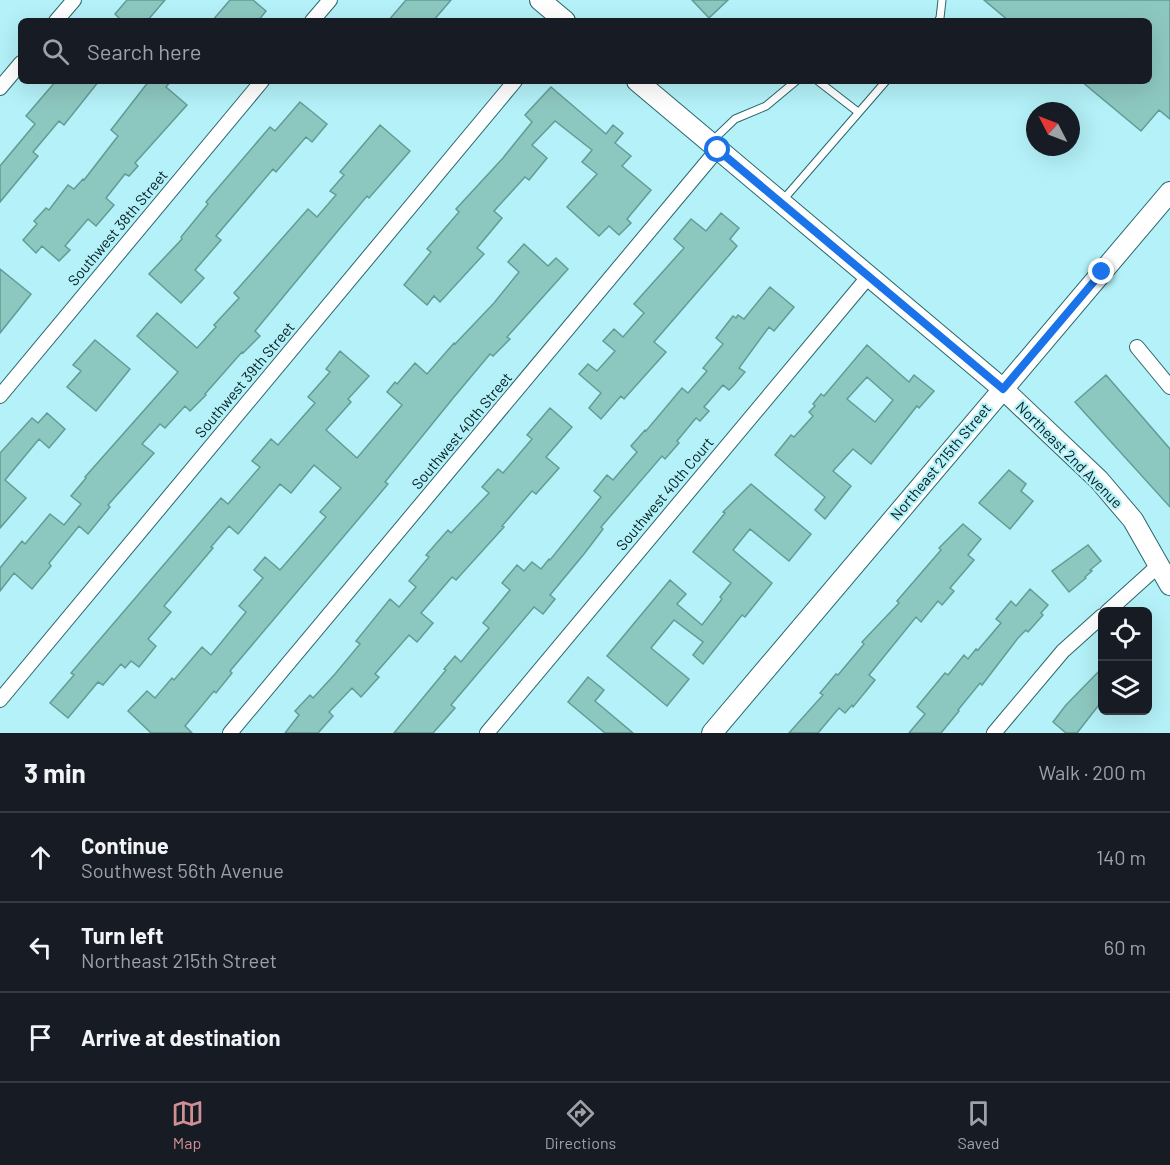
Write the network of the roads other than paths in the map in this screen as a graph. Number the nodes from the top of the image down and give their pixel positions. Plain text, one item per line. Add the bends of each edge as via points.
1 (74, 0) edge
2 (330, 0) edge
3 (540, 0) edge
4 (942, 0) edge
5 (59, 18) edge
6 (315, 18) edge
7 (561, 18) edge
8 (940, 18) edge
9 (18, 67) edge
10 (260, 84) edge
11 (513, 84) edge
12 (641, 84) edge
13 (792, 84) edge
14 (822, 84) edge
15 (883, 84) edge
16 (0, 88) edge
17 (858, 112) junction
18 (714, 146) junction
19 (1170, 192) edge
20 (781, 202) junction
21 (868, 276) junction
22 (1137, 348) dead end
23 (1170, 387) edge
24 (1003, 389) junction
25 (0, 396) edge
26 (1158, 566) junction
27 (1170, 585) edge
28 (1113, 607) edge
29 (1098, 620) edge
30 (0, 700) edge
31 (230, 733) edge
32 (487, 733) edge
33 (712, 733) edge
34 (994, 733) edge

1 - 5 street
2 - 6 street
3 - 7 street
4 - 8 lane
9 - 16 street
10 - 25 street, Southwest 38th Street
11 - 30 street, Southwest 39th Street
12 - 18 street, Northeast 2nd Avenue
13 - 18 lane via 766,106 735,119
14 - 17 lane
15 - 17 lane
17 - 20 lane
18 - 20 street, Northeast 2nd Avenue
18 - 31 street, Southwest 40th Street
19 - 24 street, Northeast 215th Street
20 - 21 street, Northeast 2nd Avenue
21 - 24 street, Northeast 2nd Avenue
21 - 32 street, Southwest 40th Court
22 - 23 street
24 - 26 street, Northeast 2nd Avenue via 1099,480 1132,520
24 - 33 street, Northeast 215th Street
26 - 27 street, Northeast 2nd Avenue
26 - 28 street
29 - 34 street via 1063,651

